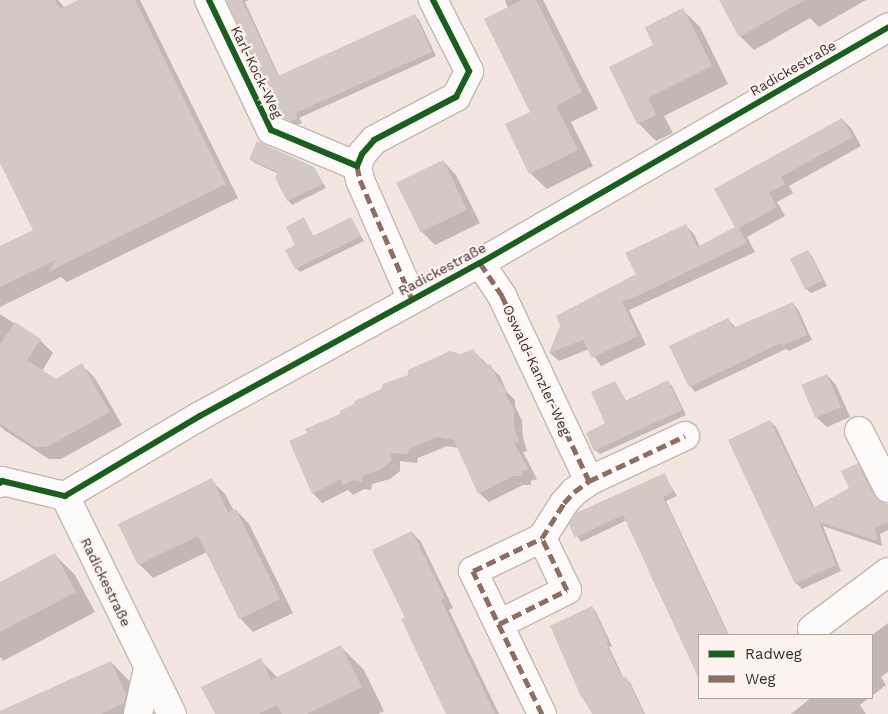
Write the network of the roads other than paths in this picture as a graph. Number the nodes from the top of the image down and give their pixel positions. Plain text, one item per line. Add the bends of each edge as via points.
1 (209, 0) edge
2 (433, 0) edge
3 (888, 27) edge
4 (358, 166) junction
5 (480, 263) junction
6 (412, 299) junction
7 (859, 432) dead end
8 (685, 436) dead end
9 (1, 481) edge
10 (589, 481) junction
11 (888, 488) edge
12 (65, 496) junction
13 (542, 538) junction
14 (888, 572) edge
15 (499, 624) junction
16 (812, 628) dead end
17 (148, 668) junction
18 (138, 714) edge
19 (172, 714) edge
20 (542, 714) edge

1 - 4 street, Karl-Kock-Weg via 270,130
2 - 4 street via 469,71 456,97 374,140 362,154
3 - 5 street, Radickestraße
4 - 6 street via 360,180
5 - 6 street, Radickestraße
5 - 10 street, Oswald-Kanzler-Weg via 502,296
6 - 12 street, Radickestraße via 200,416
7 - 11 street
8 - 10 street
9 - 12 street
10 - 13 street via 564,503
12 - 17 street, Radickestraße
13 - 15 street via 567,590
13 - 15 street via 473,571
14 - 16 street
15 - 20 street
17 - 18 street
17 - 19 street, Radickestraße

